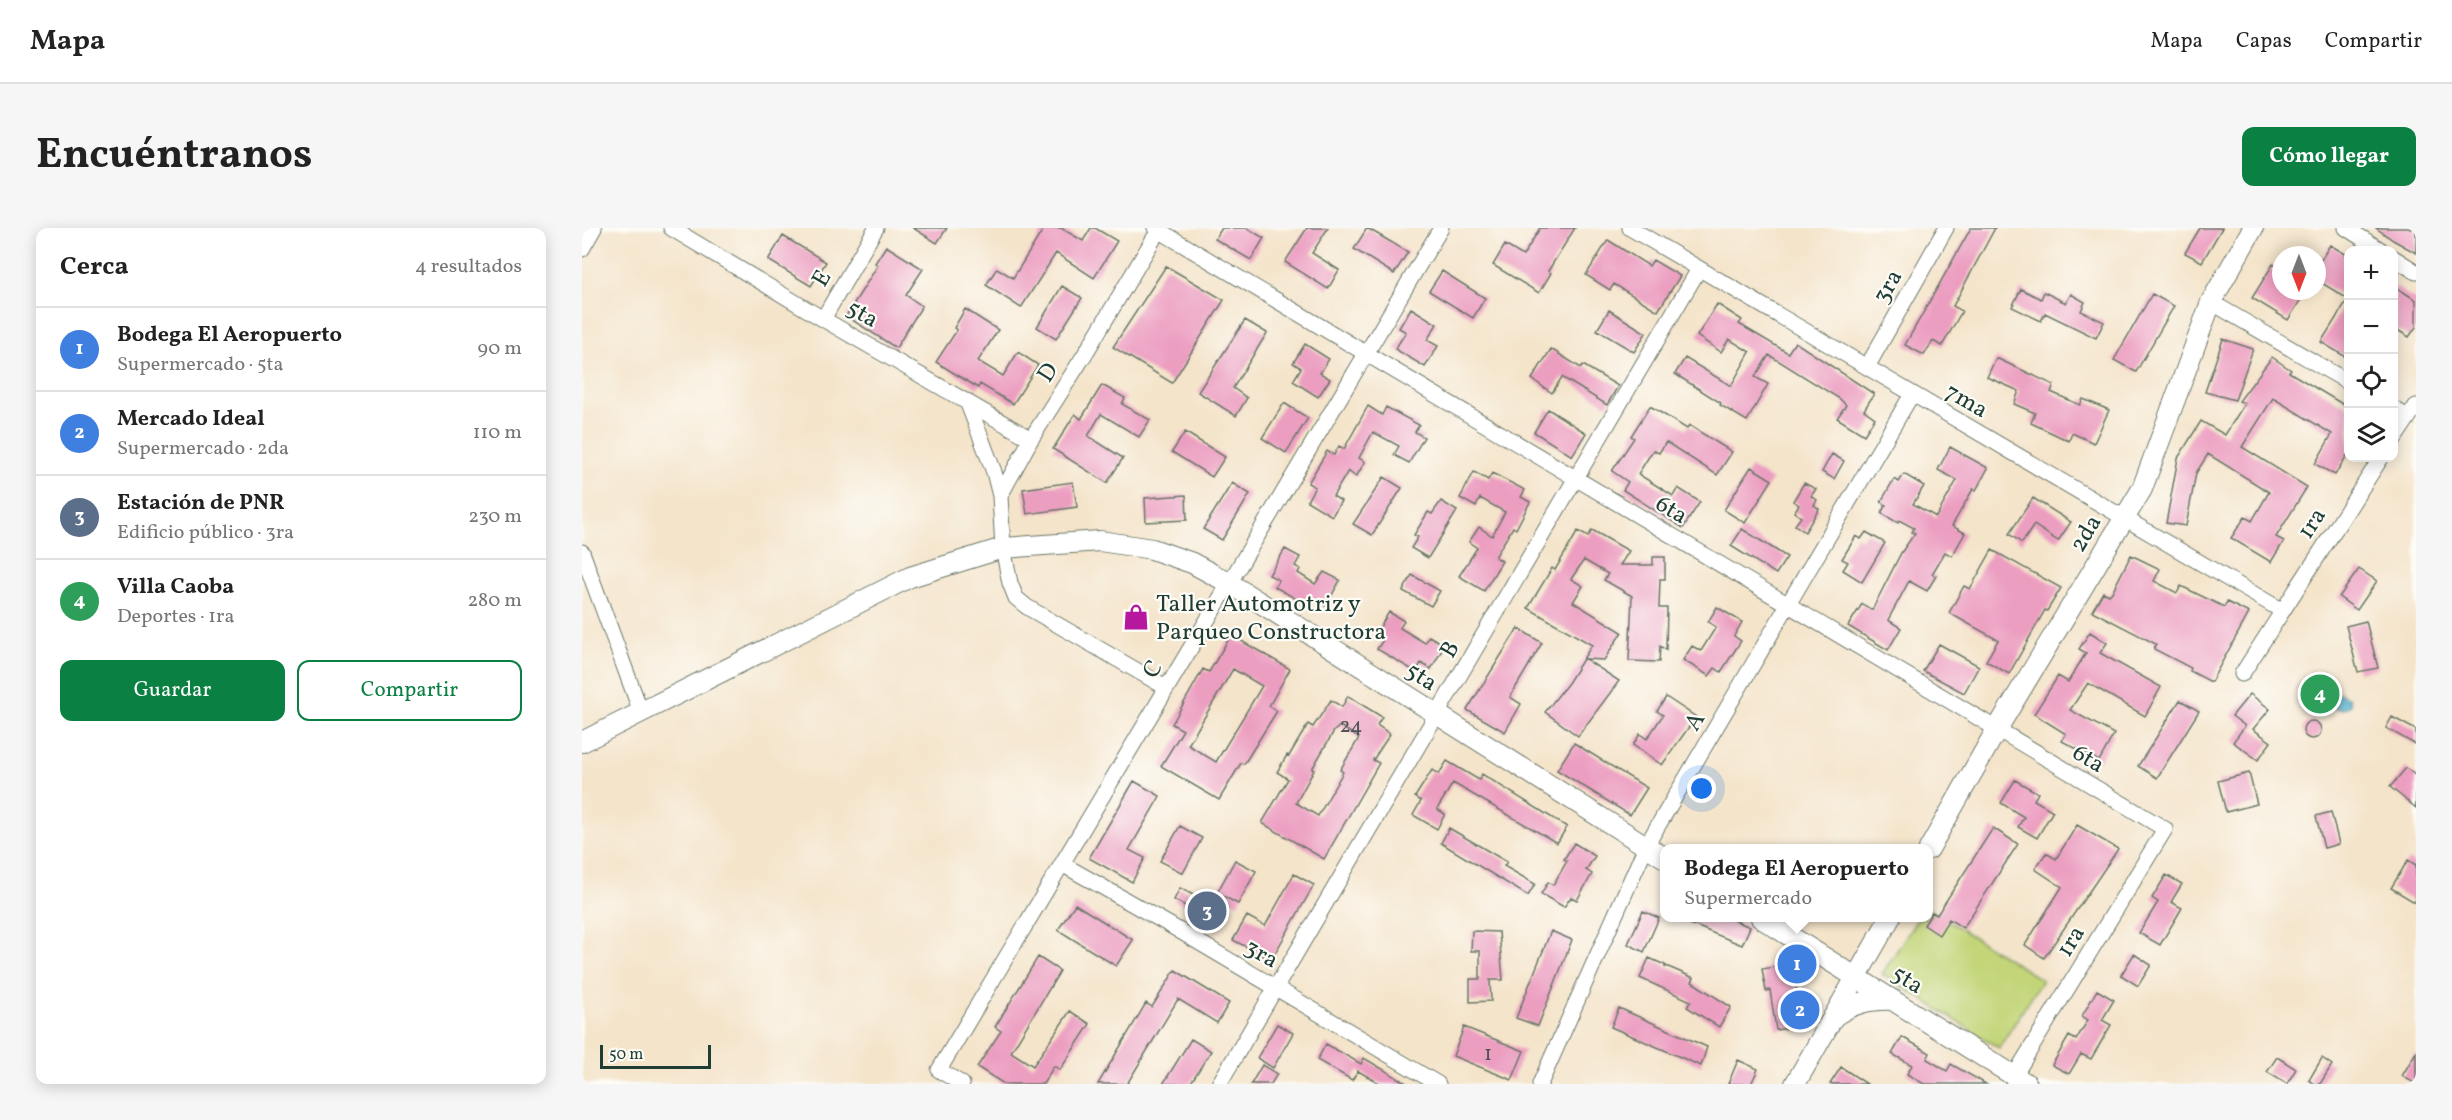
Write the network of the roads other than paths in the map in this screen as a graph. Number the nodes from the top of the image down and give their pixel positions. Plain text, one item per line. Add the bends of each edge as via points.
1 (594, 228) edge
2 (671, 228) edge
3 (876, 228) edge
4 (1441, 228) edge
5 (1630, 228) edge
6 (1946, 228) edge
7 (2253, 228) edge
8 (2346, 228) edge
9 (1158, 229) edge
10 (2375, 246) edge
11 (582, 249) edge
12 (2398, 261) edge
13 (1699, 269) junction
14 (2416, 272) edge
15 (2211, 302) junction
16 (822, 319) junction
17 (1366, 353) junction
18 (1867, 367) junction
19 (2344, 379) edge
20 (1912, 394) junction
21 (967, 401) junction
22 (2412, 412) edge
23 (2398, 433) edge
24 (1031, 439) junction
25 (2378, 462) edge
26 (1576, 478) junction
27 (1000, 496) junction
28 (2124, 518) junction
29 (1003, 548) junction
30 (582, 552) edge
31 (1229, 583) junction
32 (1789, 605) junction
33 (2282, 610) junction
34 (2242, 674) dead end
35 (1167, 688) junction
36 (641, 712) junction
37 (1436, 715) junction
38 (1997, 729) junction
39 (582, 742) edge
40 (2165, 829) joint
41 (1932, 844) edge
42 (1646, 846) junction
43 (1660, 855) edge
44 (1062, 864) junction
45 (1768, 922) edge
46 (1888, 922) edge
47 (1856, 976) junction
48 (1276, 987) junction
49 (1893, 1000) junction
50 (1833, 1017) junction
51 (2020, 1080) edge
52 (962, 1084) edge
53 (1218, 1084) edge
54 (1438, 1084) edge
55 (1540, 1084) edge
56 (1794, 1084) edge

1 - 11 street
2 - 16 street, 5ta
3 - 16 street, E
4 - 17 street, C
5 - 13 street, 7ma
6 - 18 street, 3ra
7 - 15 street, 2da
8 - 10 street
9 - 17 street, 6ta
9 - 24 street, D
12 - 14 street
13 - 18 street, 7ma
13 - 26 street, B
15 - 19 street
15 - 28 street, 2da via 2142,489
16 - 21 street, 5ta
17 - 26 street, 6ta
17 - 31 street, C
18 - 20 street, 7ma
20 - 28 street, 7ma
20 - 32 street, A
21 - 24 street, 5ta
21 - 27 street
22 - 23 street
24 - 27 street, D
25 - 33 street, 1ra
26 - 32 street, 6ta
26 - 37 street, B
27 - 29 street
28 - 33 street, 7ma
28 - 38 street, 2da
29 - 31 street, 5ta via 1100,542 1142,548 1191,563
29 - 35 street via 1010,584 1016,598 1027,608
29 - 36 street, 5ta via 910,577
30 - 36 street
31 - 35 street, C
31 - 37 street, 5ta
32 - 38 street, 6ta
32 - 42 street, A
33 - 34 street, 1ra
35 - 44 street, C
36 - 39 street, 5ta
37 - 42 street, 5ta
37 - 48 street, B
38 - 40 street, 6ta
38 - 41 street, 2da
40 - 51 street, 1ra
42 - 43 street, 5ta
42 - 55 street, A
44 - 48 street, 3ra
44 - 52 street, C via 939,1070
45 - 47 street, 5ta
46 - 47 street
47 - 49 street, 5ta
47 - 50 street
48 - 53 street, B
48 - 54 street, 3ra
49 - 50 street via 1870,999
49 - 51 street, 5ta
50 - 56 street

